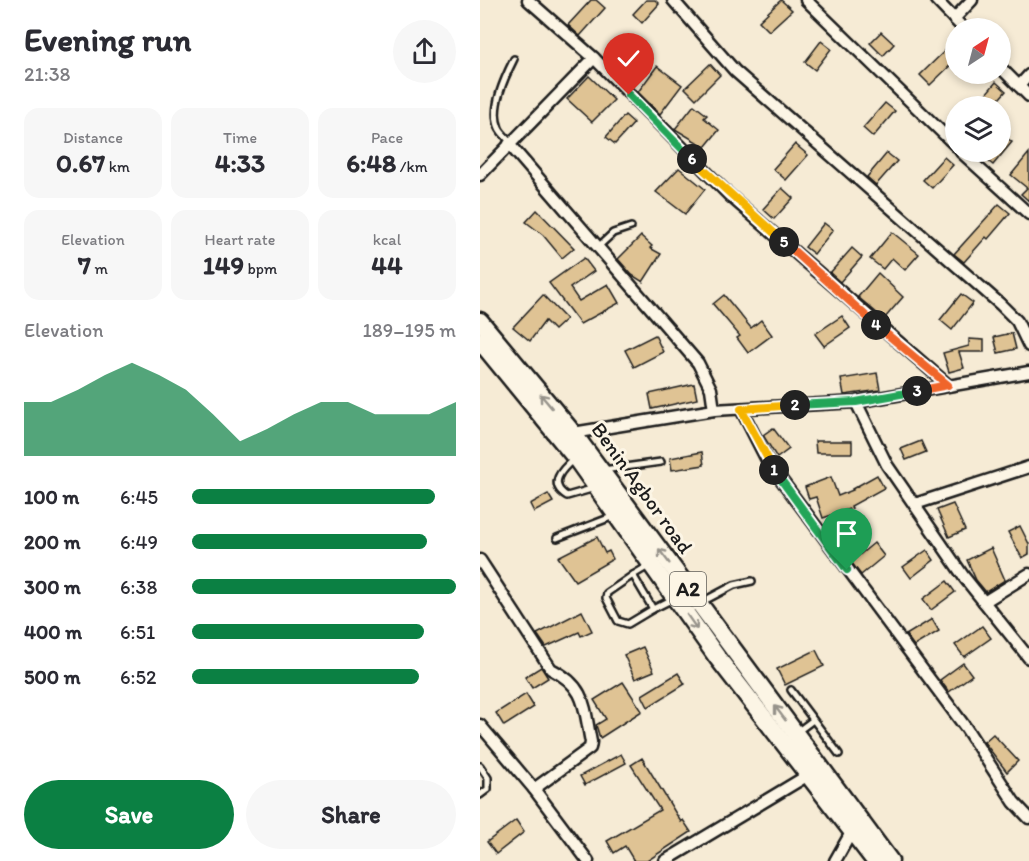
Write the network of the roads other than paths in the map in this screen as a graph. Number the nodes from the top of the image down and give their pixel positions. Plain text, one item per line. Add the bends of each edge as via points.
1 (528, 0) edge
2 (673, 0) edge
3 (806, 0) edge
4 (936, 0) edge
5 (972, 0) edge
6 (953, 18) edge
7 (955, 18) edge
8 (594, 58) junction
9 (514, 59) dead end
10 (1029, 75) edge
11 (1011, 78) edge
12 (1019, 86) junction
13 (1029, 96) edge
14 (945, 135) edge
15 (510, 143) junction
16 (973, 162) edge
17 (480, 175) edge
18 (1029, 214) edge
19 (631, 227) dead end
20 (598, 247) junction
21 (480, 321) edge
22 (1029, 346) edge
23 (482, 347) edge
24 (1029, 372) edge
25 (948, 385) junction
26 (856, 402) junction
27 (741, 409) junction
28 (714, 410) junction
29 (573, 433) junction
30 (575, 458) junction
31 (661, 462) dead end
32 (1029, 467) edge
33 (601, 470) junction
34 (597, 488) junction
35 (915, 504) junction
36 (616, 515) junction
37 (557, 538) dead end
38 (480, 560) edge
39 (651, 564) junction
40 (1029, 574) edge
41 (633, 575) junction
42 (752, 581) dead end
43 (675, 597) junction
44 (984, 602) junction
45 (699, 604) junction
46 (653, 609) junction
47 (731, 647) junction
48 (717, 657) junction
49 (1029, 658) edge
50 (791, 690) dead end
51 (813, 720) junction
52 (480, 725) edge
53 (795, 733) junction
54 (839, 754) dead end
55 (480, 766) edge
56 (810, 774) junction
57 (534, 789) junction
58 (480, 795) edge
59 (1029, 818) edge
60 (852, 831) junction
61 (588, 861) edge
62 (665, 861) edge
63 (835, 861) edge
64 (875, 861) edge
65 (890, 861) edge

1 - 8 street
2 - 22 street via 743,79 1017,321
3 - 14 street
4 - 6 street
5 - 7 street
8 - 15 street
8 - 25 street via 729,195
9 - 15 lane via 502,87 497,117 499,130
10 - 12 street
11 - 12 street
12 - 13 street
15 - 17 street
15 - 20 street
16 - 18 street
19 - 20 lane via 612,233
20 - 28 street via 698,363 711,389
29 -> 21 highway, Benin Agbor road / A2
23 - 30 highway, Benin Agbor road / A2
24 - 25 street
25 - 26 street
26 - 27 street
26 - 35 street via 887,465
27 - 28 street
27 - 59 street via 768,462
28 - 29 street
29 - 33 highway, Benin Agbor road / A2
30 - 34 highway, Benin Agbor road / A2
30 - 34 lane via 557,476 561,492 567,496
31 - 33 lane
32 - 35 street
45 -> 33 highway, Benin Agbor road / A2
34 - 36 highway, Benin Agbor road / A2
35 - 44 street
36 - 37 lane
36 - 39 highway, Benin Agbor road / A2
38 - 57 street via 551,669 568,680 584,699 590,748
39 - 41 lane
39 - 43 highway, Benin Agbor road / A2
40 - 44 street
41 - 46 lane
41 - 46 lane via 607,593 618,621 628,624
42 - 45 lane via 717,592
43 - 46 lane
43 -> 48 highway, Benin Agbor road / A2
44 - 49 street
45 - 47 highway, Benin Agbor road / A2
47 - 48 highway
53 -> 47 highway, Benin Agbor road / A2
48 - 56 highway, Benin Agbor road / A2
50 - 51 lane
51 - 53 lane
51 - 54 lane
52 - 57 street
53 - 65 highway, Benin Agbor road / A2
55 - 58 lane via 488,778 488,789
56 - 60 highway, Benin Agbor road / A2
56 - 62 street
57 - 61 street
60 - 63 street
60 - 64 highway, Benin Agbor road / A2

